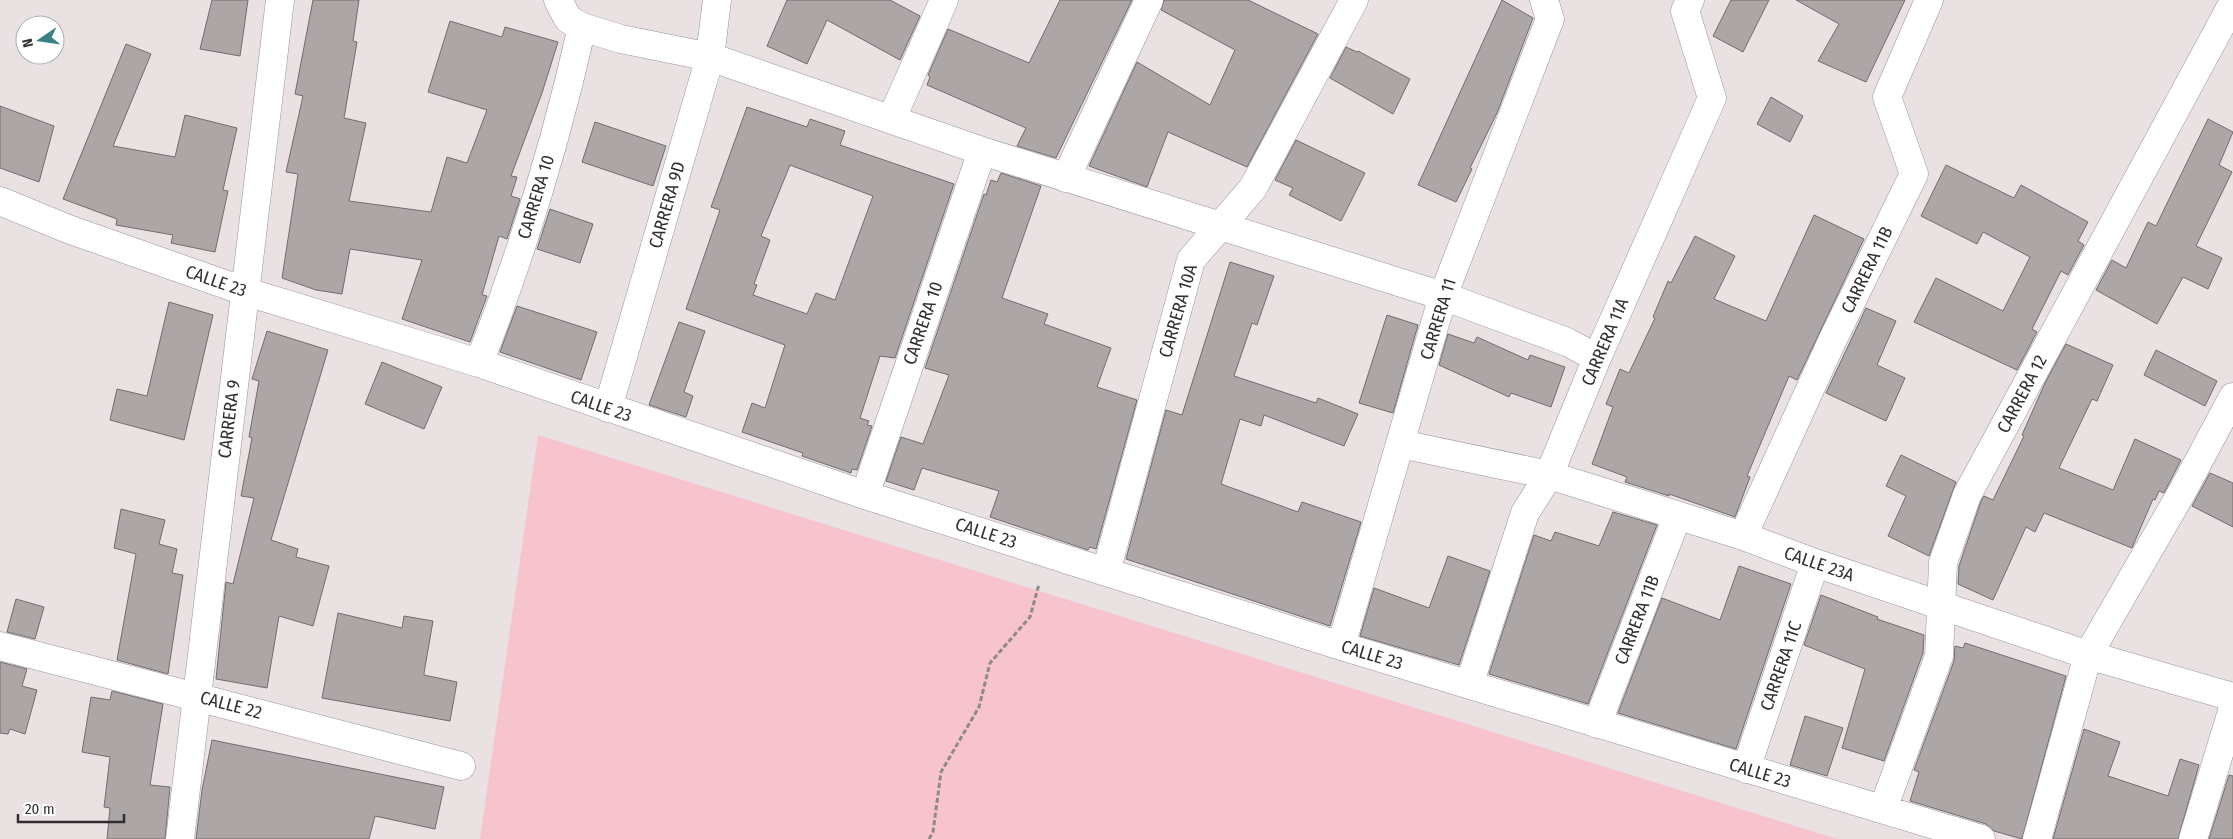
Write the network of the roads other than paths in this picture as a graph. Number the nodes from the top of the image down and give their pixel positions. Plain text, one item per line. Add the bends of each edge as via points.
1 (280, 0) edge
2 (558, 0) edge
3 (718, 0) edge
4 (944, 0) edge
5 (1149, 0) edge
6 (1354, 0) edge
7 (1544, 0) edge
8 (1690, 0) edge
9 (1929, 0) edge
10 (2233, 3) edge
11 (582, 27) junction
12 (710, 56) junction
13 (892, 118) junction
14 (982, 151) junction
15 (1066, 178) junction
16 (0, 201) edge
17 (1219, 225) junction
18 (244, 291) junction
19 (1444, 296) junction
20 (1597, 358) junction
21 (479, 363) junction
22 (2233, 397) edge
23 (608, 408) junction
24 (1401, 444) junction
25 (1549, 475) junction
26 (865, 494) junction
27 (1676, 517) junction
28 (1743, 536) junction
29 (1815, 563) junction
30 (1106, 572) junction
31 (1940, 605) junction
32 (0, 646) edge
33 (1341, 646) junction
34 (2088, 655) junction
35 (1469, 684) junction
36 (196, 696) junction
37 (2233, 697) edge
38 (2233, 708) edge
39 (1598, 724) junction
40 (461, 766) dead end
41 (1746, 769) junction
42 (1883, 810) junction
43 (180, 839) edge
44 (1980, 839) edge
45 (2037, 839) edge
46 (2193, 839) edge

1 - 18 street, CARRERA 9
2 - 11 street via 568,19
3 - 12 street, CARRERA 9D
4 - 13 street
5 - 15 street
6 - 17 street, CARRERA 10A via 1253,188
7 - 19 street, CARRERA 11 via 1550,19
8 - 20 street, CARRERA 11A via 1685,11 1712,98
9 - 28 street, CARRERA 11B via 1887,97 1914,174 1833,339
10 - 31 street, CARRERA 12 via 1967,495 1943,563
11 - 12 street via 620,39
11 - 21 street, CARRERA 10 via 565,101 510,283
12 - 13 street
12 - 23 street, CARRERA 9D
13 - 14 street
14 - 15 street
14 - 26 street, CARRERA 10
15 - 17 street
16 - 18 street, CALLE 23 via 68,229
17 - 19 street
17 - 30 street, CARRERA 10A via 1191,260
18 - 21 street, CALLE 23
18 - 36 street, CARRERA 9
19 - 20 street via 1567,342
19 - 24 street, CARRERA 11
20 - 25 street, CARRERA 11A
21 - 23 street, CALLE 23
22 - 34 street
23 - 26 street, CALLE 23
24 - 25 street, CALLE 23A
24 - 33 street, CARRERA 11
25 - 27 street, CALLE 23A
25 - 35 street, CARRERA 11A via 1525,513
26 - 30 street, CALLE 23
27 - 28 street, CALLE 23A
27 - 39 street, CARRERA 11B
28 - 29 street, CALLE 23A
29 - 31 street, CALLE 23A
29 - 41 street, CARRERA 11C
30 - 33 street, CALLE 23
31 - 34 street, CALLE 23A
31 - 42 street, CARRERA 12 via 1939,656
32 - 36 street, CALLE 22
33 - 35 street, CALLE 23
34 - 37 street, CALLE 23A
34 - 45 street
35 - 39 street, CALLE 23
36 - 40 street, CALLE 22
36 - 43 street, CARRERA 9
38 - 46 street
39 - 41 street, CALLE 23
41 - 42 street, CALLE 23
42 - 44 street, CALLE 23

